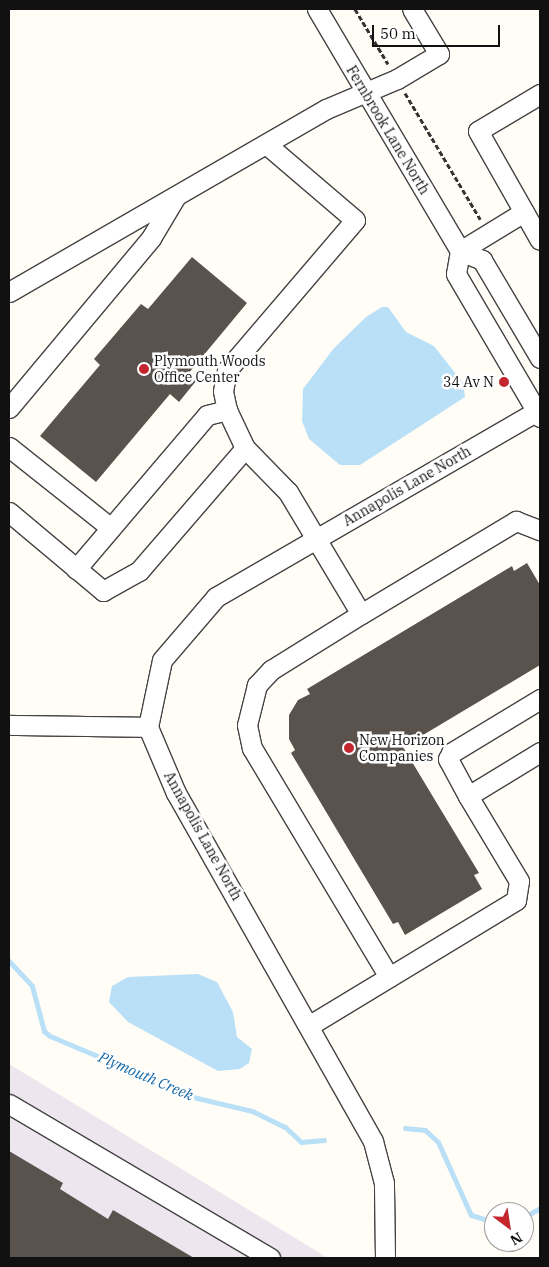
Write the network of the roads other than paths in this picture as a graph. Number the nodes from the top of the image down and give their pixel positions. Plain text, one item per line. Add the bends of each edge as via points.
1 (317, 9) edge
2 (412, 9) edge
3 (366, 92) junction
4 (540, 94) edge
5 (266, 144) junction
6 (177, 195) junction
7 (524, 212) junction
8 (540, 240) edge
9 (460, 251) junction
10 (9, 292) edge
11 (540, 358) edge
12 (9, 408) edge
13 (226, 410) junction
14 (539, 412) edge
15 (9, 447) edge
16 (245, 448) junction
17 (9, 512) edge
18 (111, 528) junction
19 (540, 530) edge
20 (314, 539) junction
21 (76, 569) junction
22 (361, 614) junction
23 (540, 699) edge
24 (9, 725) edge
25 (148, 727) junction
26 (540, 752) edge
27 (468, 796) junction
28 (389, 977) junction
29 (310, 1025) junction
30 (9, 1104) edge
31 (270, 1258) edge
32 (385, 1258) edge

1 - 3 street, Fernbrook Lane North
2 - 3 street via 439,54 397,79
3 - 5 street via 326,109
3 - 9 street, Fernbrook Lane North
4 - 7 street via 478,131
5 - 6 street
5 - 13 street via 355,220 227,370 223,392
6 - 10 street
6 - 12 street via 151,238
7 - 8 street
7 - 9 street
9 - 11 street via 482,260
9 - 14 street via 456,274
13 - 16 street
13 - 18 street via 207,415
14 - 20 street, Annapolis Lane North
15 - 18 street
16 - 20 street via 288,492
16 - 21 street via 139,570 103,591
17 - 21 street
18 - 21 street
19 - 22 street via 516,520
20 - 22 street
20 - 25 street, Annapolis Lane North via 216,597 162,660
22 - 28 street via 271,670 257,685 247,725 252,748
23 - 27 street via 451,753 448,759
24 - 25 street
25 - 29 street, Annapolis Lane North via 176,793
26 - 27 street
27 - 28 street via 520,881 516,900
28 - 29 street
29 - 32 street, Annapolis Lane North via 373,1141 384,1183
30 - 31 street

